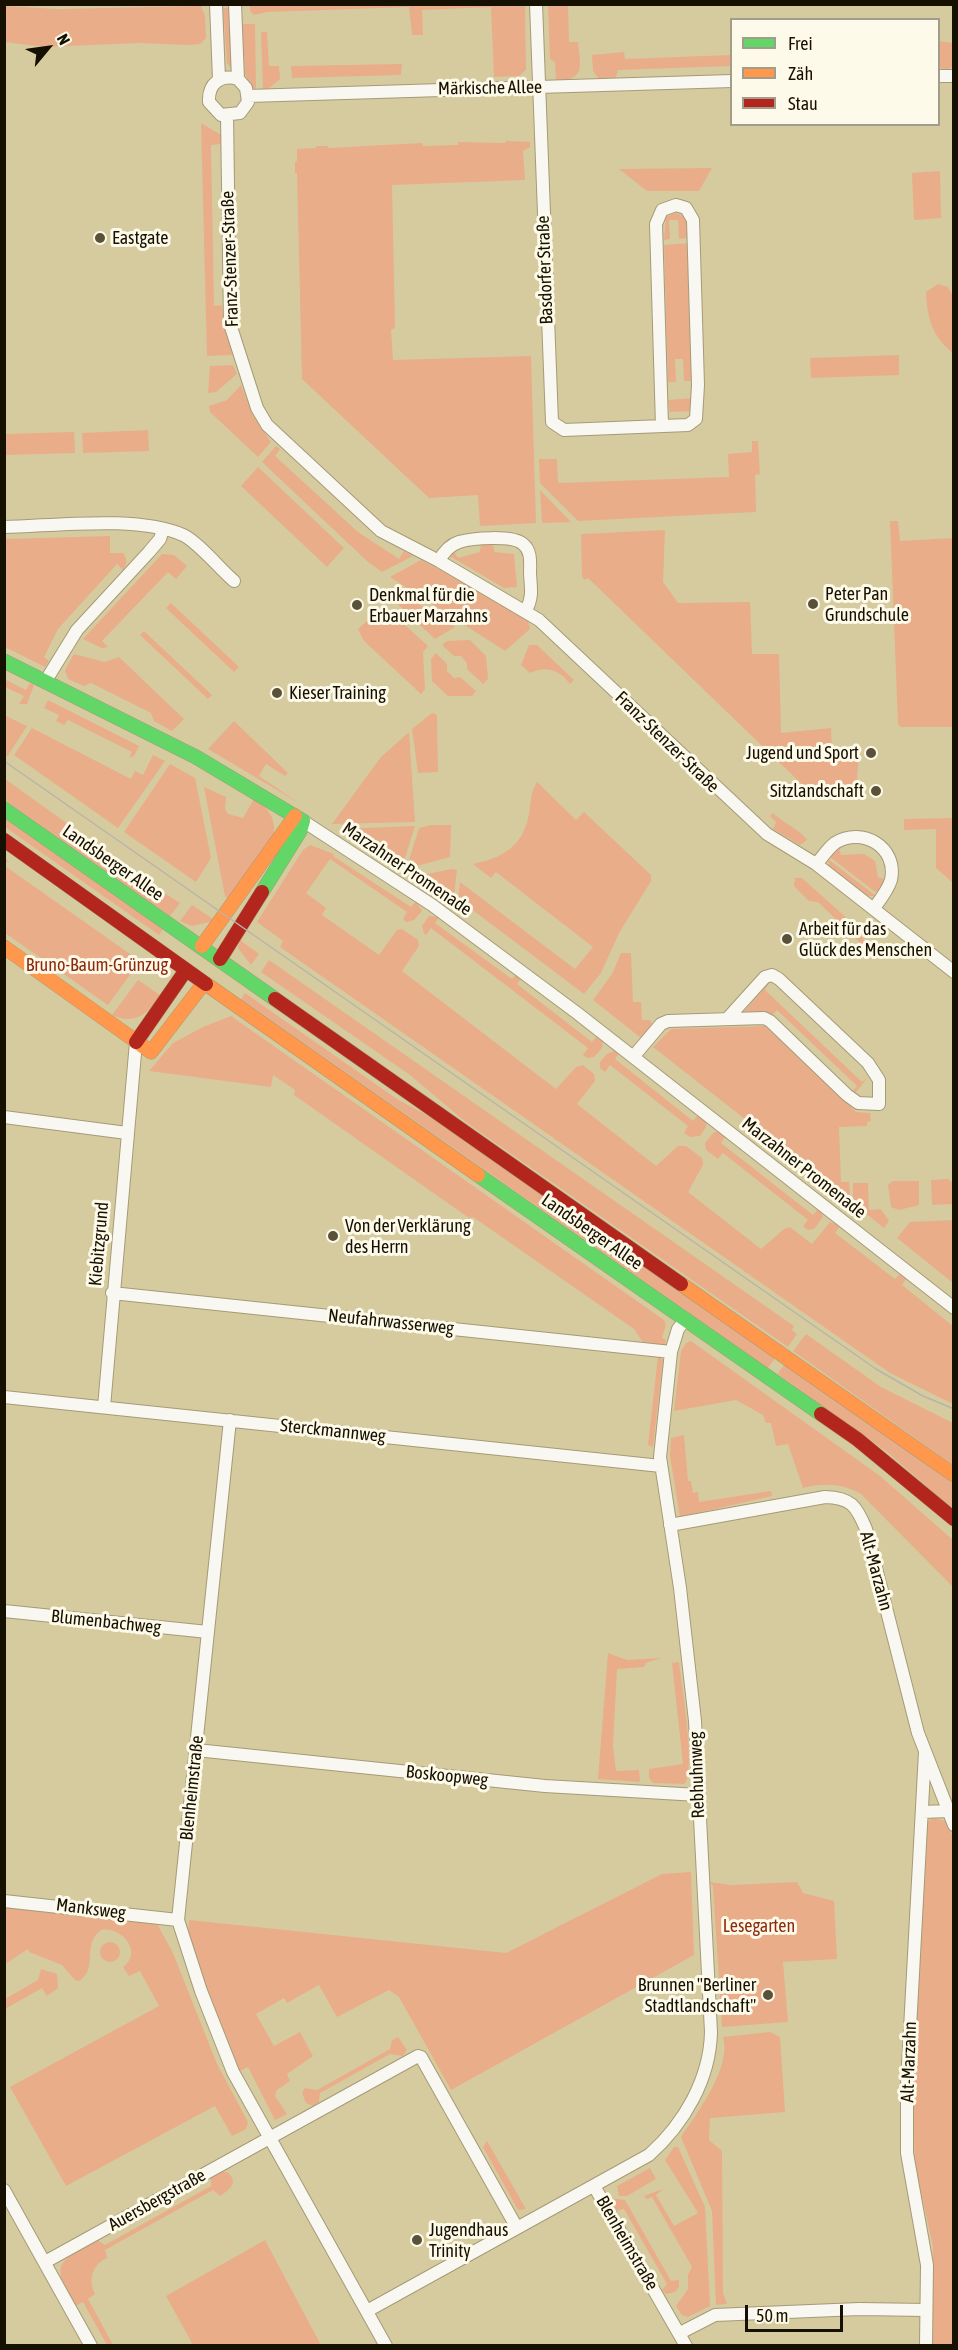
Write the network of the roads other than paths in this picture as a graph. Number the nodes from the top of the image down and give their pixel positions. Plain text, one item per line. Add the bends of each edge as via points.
1 (216, 4) edge
2 (235, 4) edge
3 (536, 4) edge
4 (219, 79) junction
5 (238, 80) junction
6 (730, 81) edge
7 (538, 87) junction
8 (248, 96) junction
9 (227, 116) junction
10 (662, 426) junction
11 (4, 527) edge
12 (162, 529) junction
13 (439, 561) junction
14 (234, 582) dead end
15 (526, 610) junction
16 (4, 661) edge
17 (45, 682) junction
18 (4, 809) edge
19 (299, 818) junction
20 (4, 840) edge
21 (816, 864) junction
22 (874, 908) junction
23 (202, 946) junction
24 (4, 947) edge
25 (220, 959) junction
26 (186, 970) junction
27 (954, 972) edge
28 (204, 983) junction
29 (727, 1019) junction
30 (136, 1042) junction
31 (151, 1052) junction
32 (633, 1057) junction
33 (132, 1086) junction
34 (4, 1118) edge
35 (128, 1133) junction
36 (112, 1293) junction
37 (954, 1308) edge
38 (686, 1319) junction
39 (671, 1352) junction
40 (4, 1397) edge
41 (104, 1407) junction
42 (230, 1420) junction
43 (661, 1466) junction
44 (954, 1475) edge
45 (954, 1519) edge
46 (670, 1526) junction
47 (4, 1611) edge
48 (208, 1632) junction
49 (196, 1750) junction
50 (925, 1752) junction
51 (698, 1795) junction
52 (949, 1811) junction
53 (922, 1812) junction
54 (954, 1825) edge
55 (4, 1900) edge
56 (178, 1920) junction
57 (270, 2138) junction
58 (594, 2186) junction
59 (4, 2190) edge
60 (517, 2228) junction
61 (45, 2262) junction
62 (926, 2310) junction
63 (367, 2311) junction
64 (680, 2333) junction
65 (91, 2346) edge
66 (386, 2346) edge
67 (686, 2346) edge
68 (926, 2346) edge

1 - 4 street
2 - 5 street
3 - 7 street, Basdorfer Straße
4 - 5 street
4 - 9 street via 210,88 209,102 216,112
5 - 8 street
6 - 7 street, Märkische Allee
7 - 8 street, Märkische Allee
7 - 10 street, Basdorfer Straße via 552,422 564,430
8 - 9 street via 240,113
9 - 13 street, Franz-Stenzer-Straße via 230,324 257,408 283,442 381,531
10 - 10 street, Basdorfer Straße via 688,425 698,413 693,220 686,208 676,205 662,210 656,224
11 - 12 street via 128,524
12 - 14 street via 184,536
12 - 17 street via 160,539 149,552 76,630
13 - 15 street, Franz-Stenzer-Straße
13 - 15 street via 458,542 506,538 521,542 530,560 532,599
15 - 21 street, Franz-Stenzer-Straße via 762,830
16 - 17 main road, Marzahner Promenade
17 - 19 main road, Marzahner Promenade via 196,757
18 - 23 main road, Landsberger Allee
19 - 23 main road
19 - 25 main road via 300,831
19 - 32 street, Marzahner Promenade via 424,900
20 - 26 main road, Landsberger Allee
21 - 22 street, Franz-Stenzer-Straße
21 - 22 street via 833,845 844,840 863,839 884,848 891,857 891,880
22 - 27 street, Franz-Stenzer-Straße
23 - 25 main road, Landsberger Allee
23 - 26 main road
24 - 30 main road
25 - 28 main road
25 - 44 main road, Landsberger Allee
26 - 28 main road, Landsberger Allee
26 - 30 main road, Kiebitzgrund
28 - 31 main road, Kiebitzgrund
28 - 38 main road, Landsberger Allee
29 - 29 street via 770,1021 858,1103 879,1104 879,1080 868,1063 772,975 765,977
29 - 32 street via 668,1021
30 - 31 main road
30 - 33 street, Kiebitzgrund
31 - 33 street, Kiebitzgrund
32 - 37 street, Marzahner Promenade
33 - 35 street, Kiebitzgrund
34 - 35 street
35 - 36 street, Kiebitzgrund
36 - 39 street, Neufahrwasserweg
36 - 41 street, Kiebitzgrund
38 - 39 street, Rebhuhnweg via 678,1329
38 - 45 main road, Landsberger Allee via 857,1439
39 - 43 street, Rebhuhnweg
40 - 41 street, Sterckmannweg
41 - 42 street, Sterckmannweg
42 - 43 street, Sterckmannweg
42 - 48 street, Blenheimstraße
43 - 46 street, Rebhuhnweg
46 - 50 street, Alt-Marzahn via 825,1497 850,1502 866,1529
46 - 51 street, Rebhuhnweg via 695,1721
47 - 48 street, Blumenbachweg
48 - 49 street, Blenheimstraße
49 - 51 street, Boskoopweg via 545,1785
49 - 56 street, Blenheimstraße
50 - 52 street, Alt-Marzahn
50 - 53 street, Alt-Marzahn
51 - 58 street, Rebhuhnweg via 711,2032 709,2065 687,2109 659,2146
52 - 53 street
52 - 54 street, Alt-Marzahn
53 - 62 street, Alt-Marzahn via 907,2060 908,2153 927,2265
55 - 56 street, Manksweg
56 - 57 street, Blenheimstraße via 226,2056
57 - 60 street via 421,2057
57 - 61 street, Auersbergstraße
57 - 63 street, Blenheimstraße
58 - 60 street, Blenheimstraße
58 - 64 street, Blenheimstraße
59 - 61 street
60 - 63 street, Blenheimstraße
61 - 65 street
62 - 64 street via 715,2315
62 - 68 street, Alt-Marzahn
63 - 66 street, Blenheimstraße
64 - 67 street, Blenheimstraße

